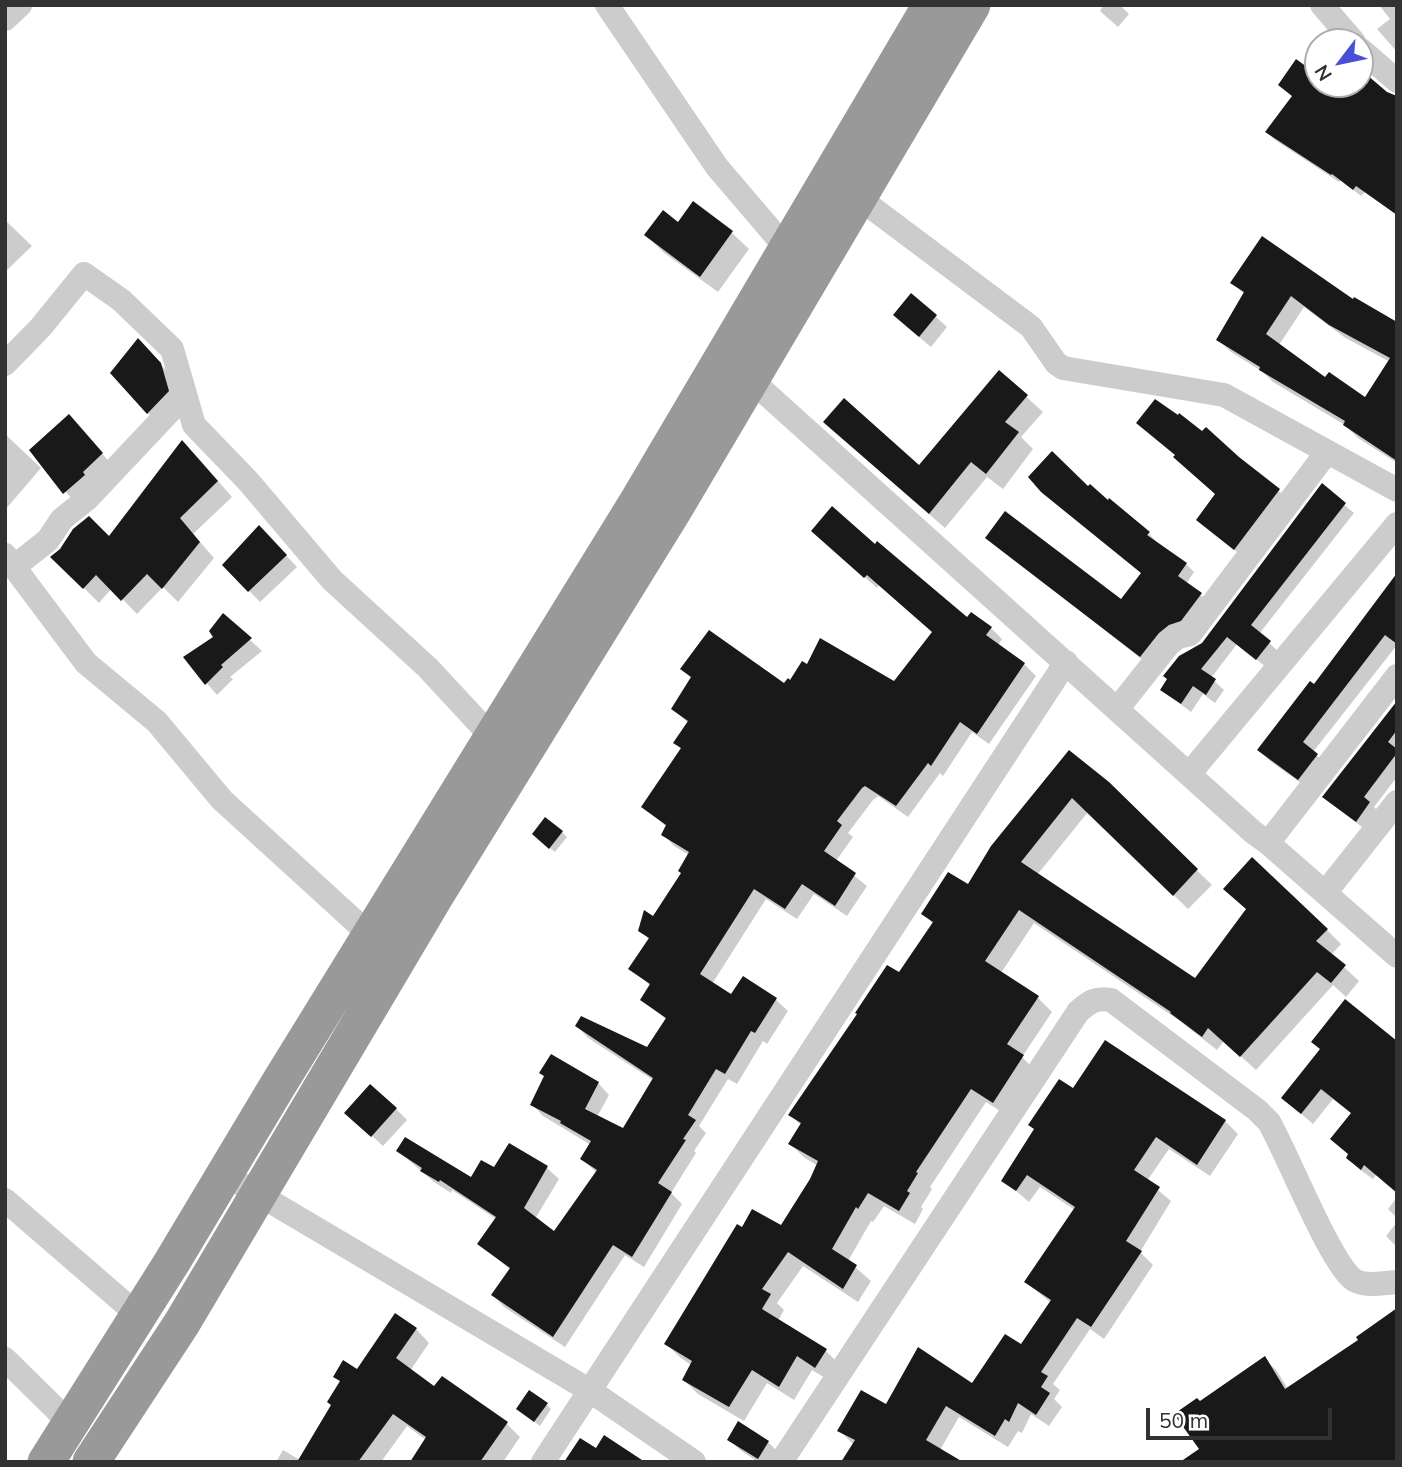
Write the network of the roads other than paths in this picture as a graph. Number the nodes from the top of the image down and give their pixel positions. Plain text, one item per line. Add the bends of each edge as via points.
1 (20, 5) edge
2 (607, 5) edge
3 (931, 5) edge
4 (972, 5) edge
5 (1322, 5) edge
6 (5, 19) edge
7 (1342, 28) edge
8 (1374, 61) edge
9 (1397, 81) edge
10 (859, 198) junction
11 (787, 249) junction
12 (5, 364) edge
13 (751, 380) junction
14 (185, 395) junction
15 (1327, 452) junction
16 (1397, 490) edge
17 (1397, 524) edge
18 (9, 561) edge
19 (1066, 662) junction
20 (1397, 676) edge
21 (1118, 708) junction
22 (492, 737) junction
23 (1190, 773) junction
24 (1397, 802) edge
25 (1269, 843) junction
26 (1325, 892) junction
27 (370, 936) junction
28 (1397, 956) edge
29 (225, 1174) junction
30 (259, 1193) junction
31 (5, 1200) edge
32 (1397, 1282) edge
33 (138, 1315) junction
34 (5, 1359) edge
35 (589, 1390) junction
36 (71, 1424) junction
37 (46, 1462) edge
38 (91, 1462) edge
39 (543, 1462) edge
40 (694, 1462) edge
41 (781, 1462) edge

1 - 6 street
2 - 11 street via 717,167
3 - 11 highway
4 - 10 highway
5 - 7 street
8 - 9 street
10 - 13 highway
10 - 15 street via 1031,327 1063,368 1224,396
11 - 22 highway
12 - 14 street via 84,274 121,300 172,349
13 - 19 street
13 - 30 highway
14 - 18 street via 87,499 62,519 48,540
14 - 22 street via 194,425 332,580 428,668
15 - 16 street
15 - 21 street via 1190,634 1168,645
17 - 23 street
18 - 27 street via 86,663 157,722 222,800
19 - 21 street
19 - 35 street
20 - 25 street
21 - 23 street
22 - 27 highway
23 - 25 street
24 - 26 street
25 - 26 street
26 - 28 street
27 - 29 highway
29 - 30 street
29 - 33 highway
30 - 35 street
30 - 38 highway
31 - 33 street
32 - 41 street via 1364,1284 1354,1280 1335,1256 1269,1122 1111,1000 1100,998 1078,1012
33 - 36 highway
34 - 36 street
35 - 39 street
35 - 40 street
36 - 37 highway

